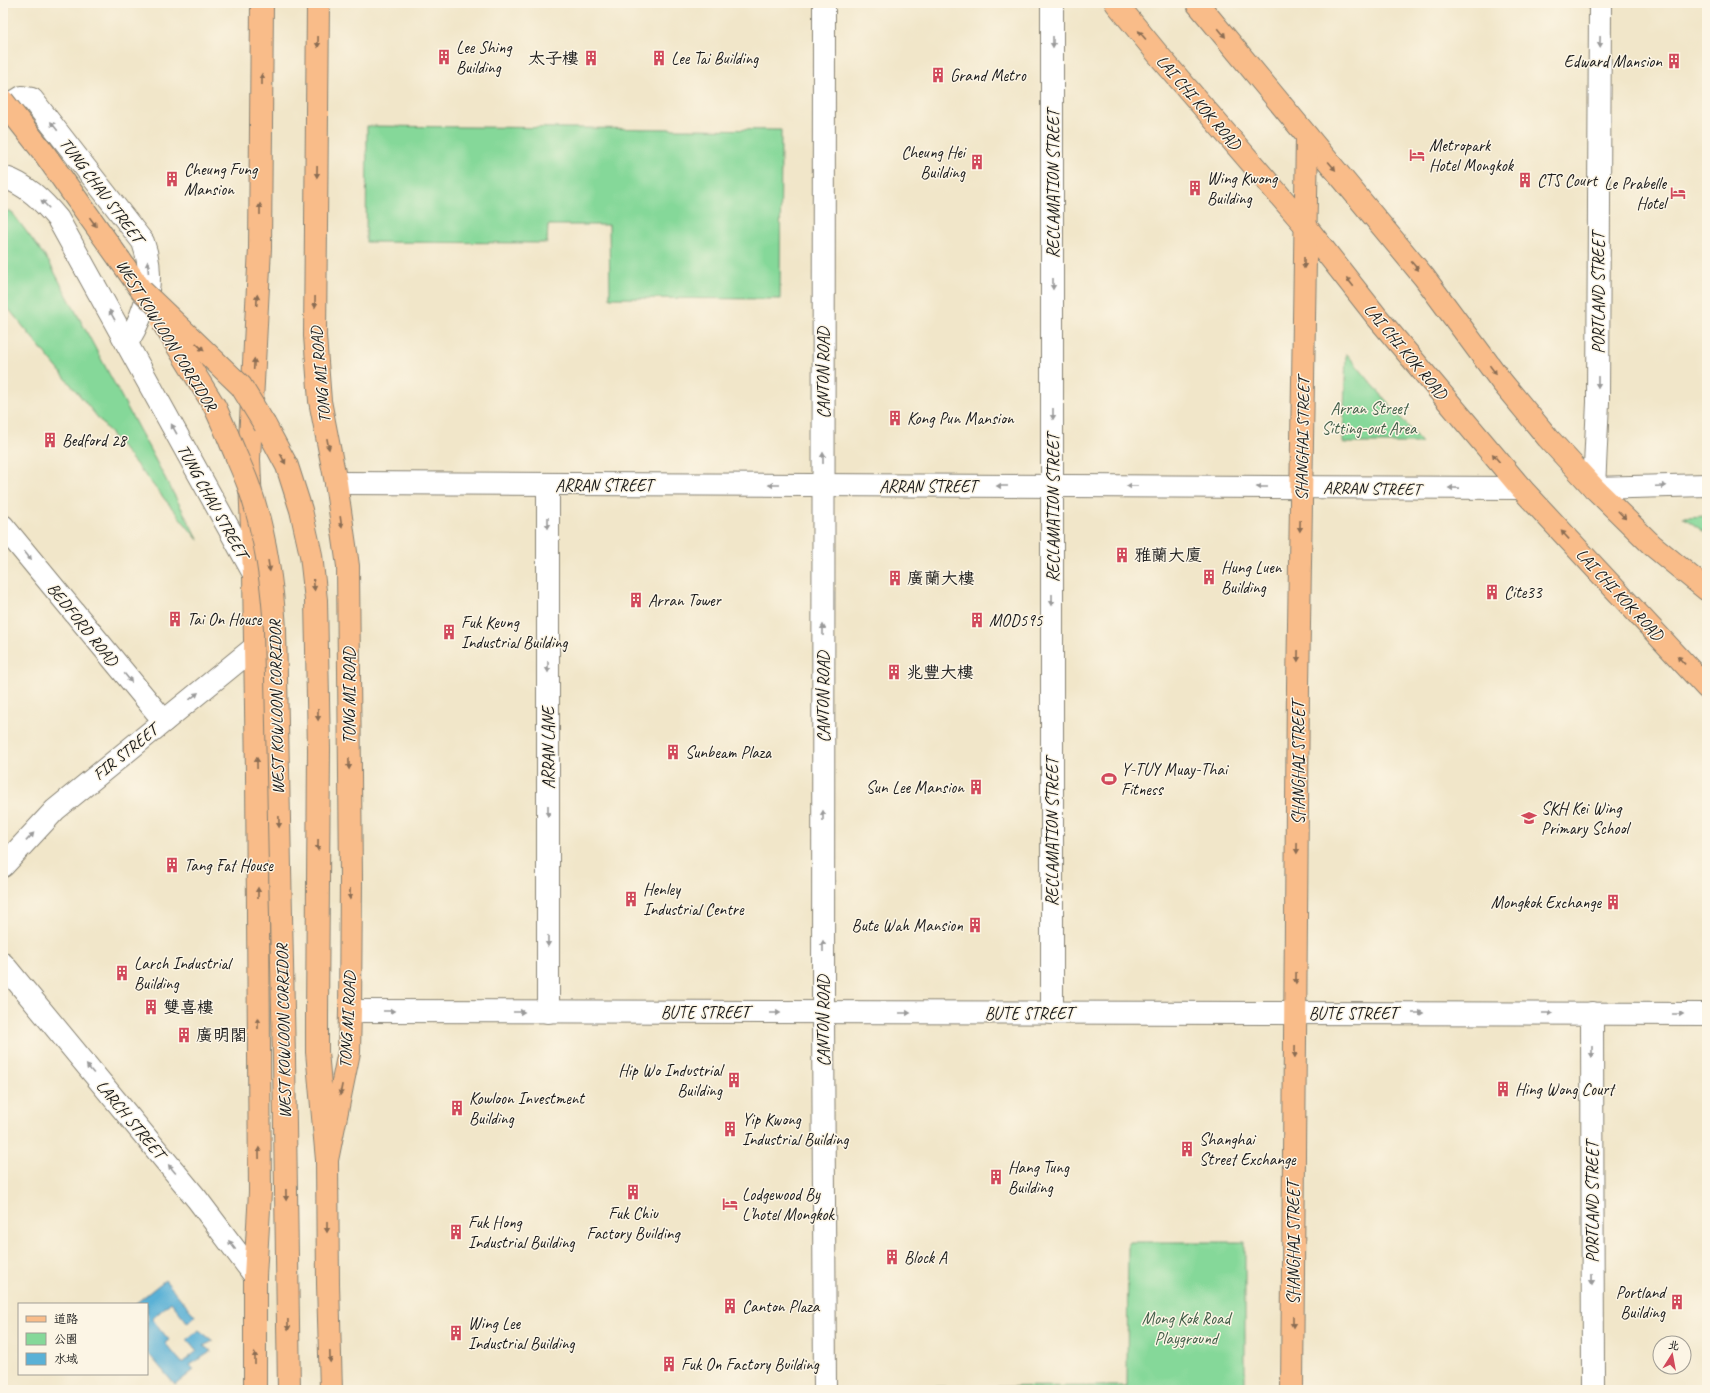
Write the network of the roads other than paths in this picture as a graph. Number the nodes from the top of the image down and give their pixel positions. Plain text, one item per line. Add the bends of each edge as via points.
1 (262, 3) edge
2 (318, 3) edge
3 (824, 3) edge
4 (1052, 3) edge
5 (1116, 3) edge
6 (1197, 3) edge
7 (1600, 3) edge
8 (3, 101) edge
9 (3, 109) edge
10 (1307, 136) junction
11 (3, 177) edge
12 (1304, 224) junction
13 (142, 290) junction
14 (127, 343) junction
15 (336, 483) junction
16 (548, 484) junction
17 (1707, 485) edge
18 (823, 486) junction
19 (1052, 486) junction
20 (1301, 487) junction
21 (1521, 488) junction
22 (1594, 488) junction
23 (3, 526) edge
24 (254, 574) junction
25 (1707, 590) edge
26 (255, 647) junction
27 (1707, 688) edge
28 (164, 721) junction
29 (3, 866) edge
30 (3, 964) edge
31 (350, 1011) junction
32 (548, 1012) junction
33 (823, 1013) junction
34 (1052, 1013) junction
35 (1295, 1013) junction
36 (1592, 1013) junction
37 (1707, 1014) edge
38 (327, 1160) junction
39 (255, 1276) junction
40 (256, 1390) edge
41 (289, 1390) edge
42 (331, 1390) edge
43 (825, 1390) edge
44 (1292, 1390) edge
45 (1592, 1390) edge

24 -> 1 main road via 249,459 260,248
2 -> 15 main road, TONG MI ROAD via 315,336 320,401
18 -> 3 street, CANTON ROAD
4 -> 19 street, RECLAMATION STREET
12 -> 5 main road, LAI CHI KOK ROAD
6 -> 10 main road
7 -> 22 street, PORTLAND STREET via 1598,402
8 -> 13 main road, WEST KOWLOON CORRIDOR, bridge via 44,153
14 -> 9 street, TUNG CHAU STREET via 139,323 147,298 148,254 144,242 32,99 22,97
10 - 12 main road, SHANGHAI STREET
10 -> 22 main road via 1424,277 1501,381
14 -> 11 street, TUNG CHAU STREET via 58,219 44,202 28,189
12 -> 20 main road, SHANGHAI STREET
21 -> 12 main road, LAI CHI KOK ROAD via 1377,317
13 -> 38 main road, bridge via 241,386 287,466 301,510 311,555 316,600 319,749 317,1052
13 -> 41 main road, WEST KOWLOON CORRIDOR, bridge via 205,390 228,436 259,520 272,592 276,660
24 -> 14 street, TUNG CHAU STREET
15 - 16 street, ARRAN STREET
15 -> 31 main road, TONG MI ROAD via 348,566
18 -> 16 street, ARRAN STREET
16 -> 32 street, ARRAN LANE
22 -> 17 street
19 -> 18 street, ARRAN STREET
33 -> 18 street, CANTON ROAD
20 -> 19 street, ARRAN STREET
19 -> 34 street, RECLAMATION STREET
21 -> 20 street, ARRAN STREET
20 -> 35 main road, SHANGHAI STREET
27 -> 21 main road, LAI CHI KOK ROAD
22 -> 25 main road via 1652,545
23 -> 28 street, BEDFORD ROAD
24 - 26 main road
28 -> 26 street, FIR STREET
39 -> 26 main road via 260,1192
29 -> 28 street, FIR STREET via 55,810
39 -> 30 street, LARCH STREET via 197,1199
31 -> 32 street, BUTE STREET
31 -> 38 main road, TONG MI ROAD via 349,1052
32 -> 33 street, BUTE STREET
33 -> 34 street, BUTE STREET
33 - 43 street, CANTON ROAD
34 - 35 street, BUTE STREET
35 -> 36 street, BUTE STREET
35 -> 44 main road, SHANGHAI STREET
36 -> 37 street, BUTE STREET
36 -> 45 street, PORTLAND STREET
38 -> 42 main road, TONG MI ROAD
40 -> 39 main road

